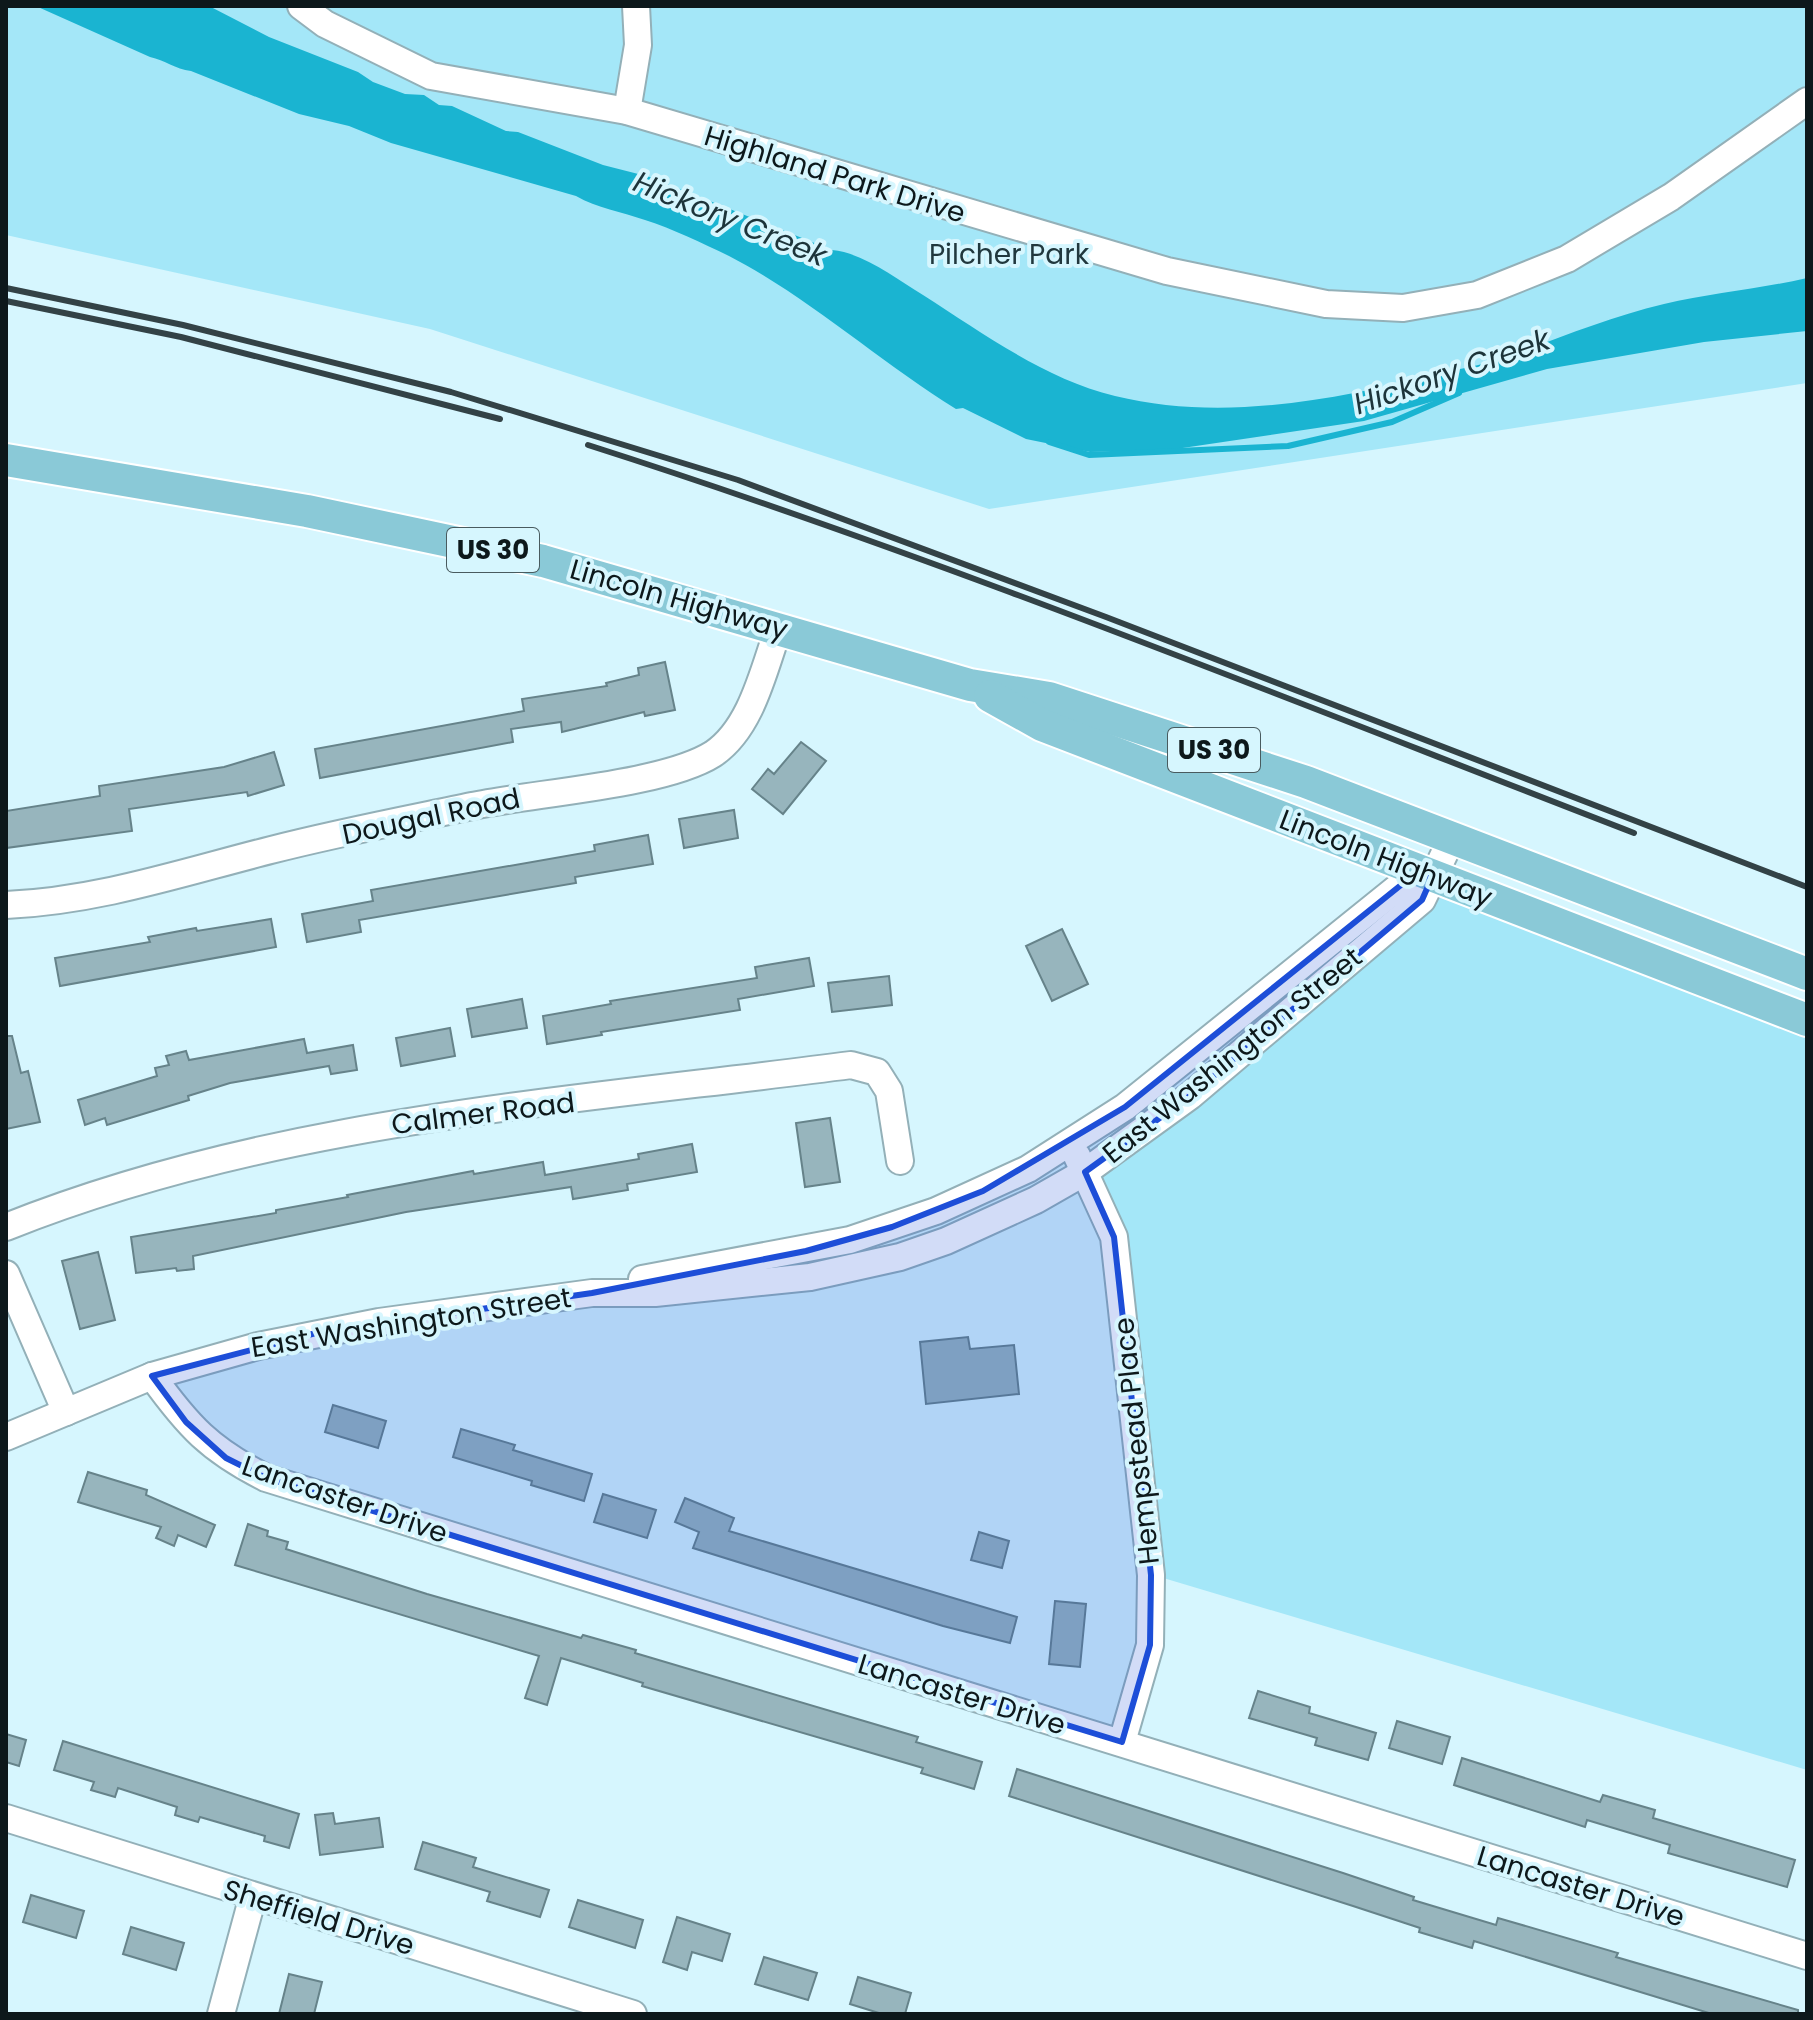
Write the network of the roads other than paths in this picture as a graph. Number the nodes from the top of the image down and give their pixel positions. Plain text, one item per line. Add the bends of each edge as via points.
1 (301, 6) edge
2 (636, 6) edge
3 (1807, 101) edge
4 (627, 111) junction
5 (6, 460) edge
6 (779, 627) junction
7 (970, 685) junction
8 (1452, 838) junction
9 (1433, 875) junction
10 (6, 905) edge
11 (1807, 974) edge
12 (1807, 1020) edge
13 (1071, 1145) junction
14 (900, 1161) dead end
15 (1085, 1172) junction
16 (6, 1227) edge
17 (6, 1274) edge
18 (592, 1293) junction
19 (152, 1376) junction
20 (66, 1412) junction
21 (6, 1437) edge
22 (1122, 1742) junction
23 (6, 1818) edge
24 (253, 1896) junction
25 (1807, 1956) edge
26 (221, 2014) edge
27 (633, 2014) edge

1 - 4 street, Highland Park Drive via 325,24 431,76
2 - 4 street via 638,45
3 - 4 street, Highland Park Drive via 1671,197 1567,259 1477,295 1403,308 1326,304 1167,271
5 - 6 main road, Lincoln Highway / US 30 via 307,511 543,561
6 - 7 main road, Lincoln Highway / US 30
6 - 10 street, Dougal Road via 742,725 714,753 666,773 272,849 169,880
7 - 8 main road, Lincoln Highway / US 30 via 1049,698 1146,727
7 - 9 main road, Lincoln Highway / US 30 via 1042,725
8 - 9 street, East Washington Street
8 - 11 main road, Lincoln Highway / US 30
9 - 12 main road, Lincoln Highway / US 30
9 - 13 street, East Washington Street via 1406,881 1173,1070
9 - 15 street, East Washington Street via 1422,900 1190,1096
13 - 15 street, Hempstead Place
13 - 18 street, East Washington Street via 983,1191 892,1227 806,1251 653,1276
14 - 16 street, Calmer Road via 889,1091 877,1072 851,1065 367,1128 246,1151 84,1195
15 - 18 street, East Washington Street via 946,1241 857,1268 732,1286
15 - 22 street, Hempstead Place via 1114,1237 1151,1575 1150,1645
17 - 20 street
18 - 19 street, East Washington Street via 329,1331
19 - 20 street, East Washington Street
19 - 22 street, Lancaster Drive via 186,1422 226,1458 266,1478
20 - 21 street, East Washington Street
22 - 25 street, Lancaster Drive
23 - 24 street, Sheffield Drive
24 - 26 street
24 - 27 street, Sheffield Drive

